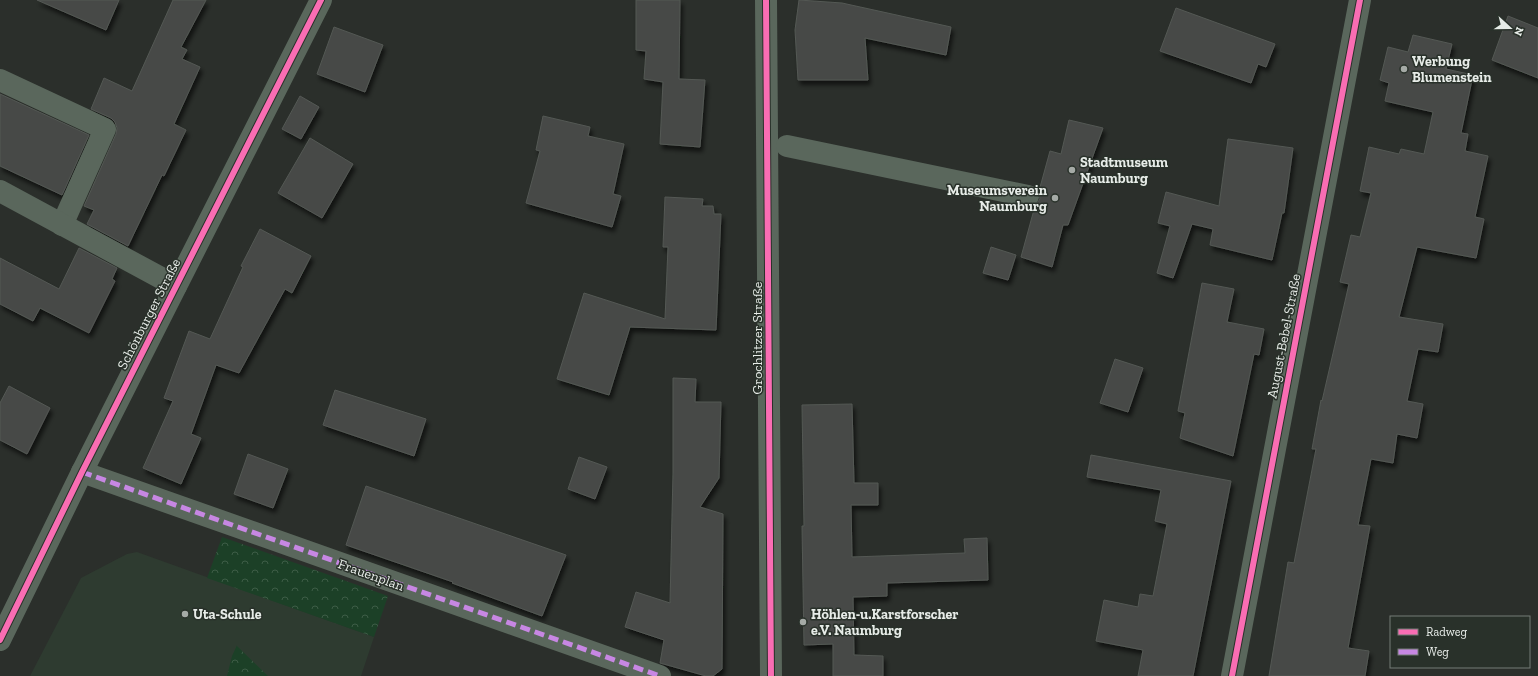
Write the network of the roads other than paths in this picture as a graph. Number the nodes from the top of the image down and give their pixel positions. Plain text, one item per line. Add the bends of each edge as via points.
1 (321, 0) edge
2 (766, 0) edge
3 (1360, 0) edge
4 (0, 80) edge
5 (787, 146) dead end
6 (0, 191) edge
7 (1028, 196) dead end
8 (62, 225) junction
9 (176, 286) junction
10 (82, 472) junction
11 (0, 640) edge
12 (660, 676) edge
13 (772, 676) edge
14 (1232, 676) edge

1 - 9 street, Schönburger Straße
2 - 13 street, Grochlitzer Straße
3 - 14 street, August-Bebel-Straße
4 - 8 street via 105,129
5 - 7 street
6 - 8 street
8 - 9 street
9 - 10 street, Schönburger Straße
10 - 11 street, Schönburger Straße
10 - 12 street, Frauenplan

